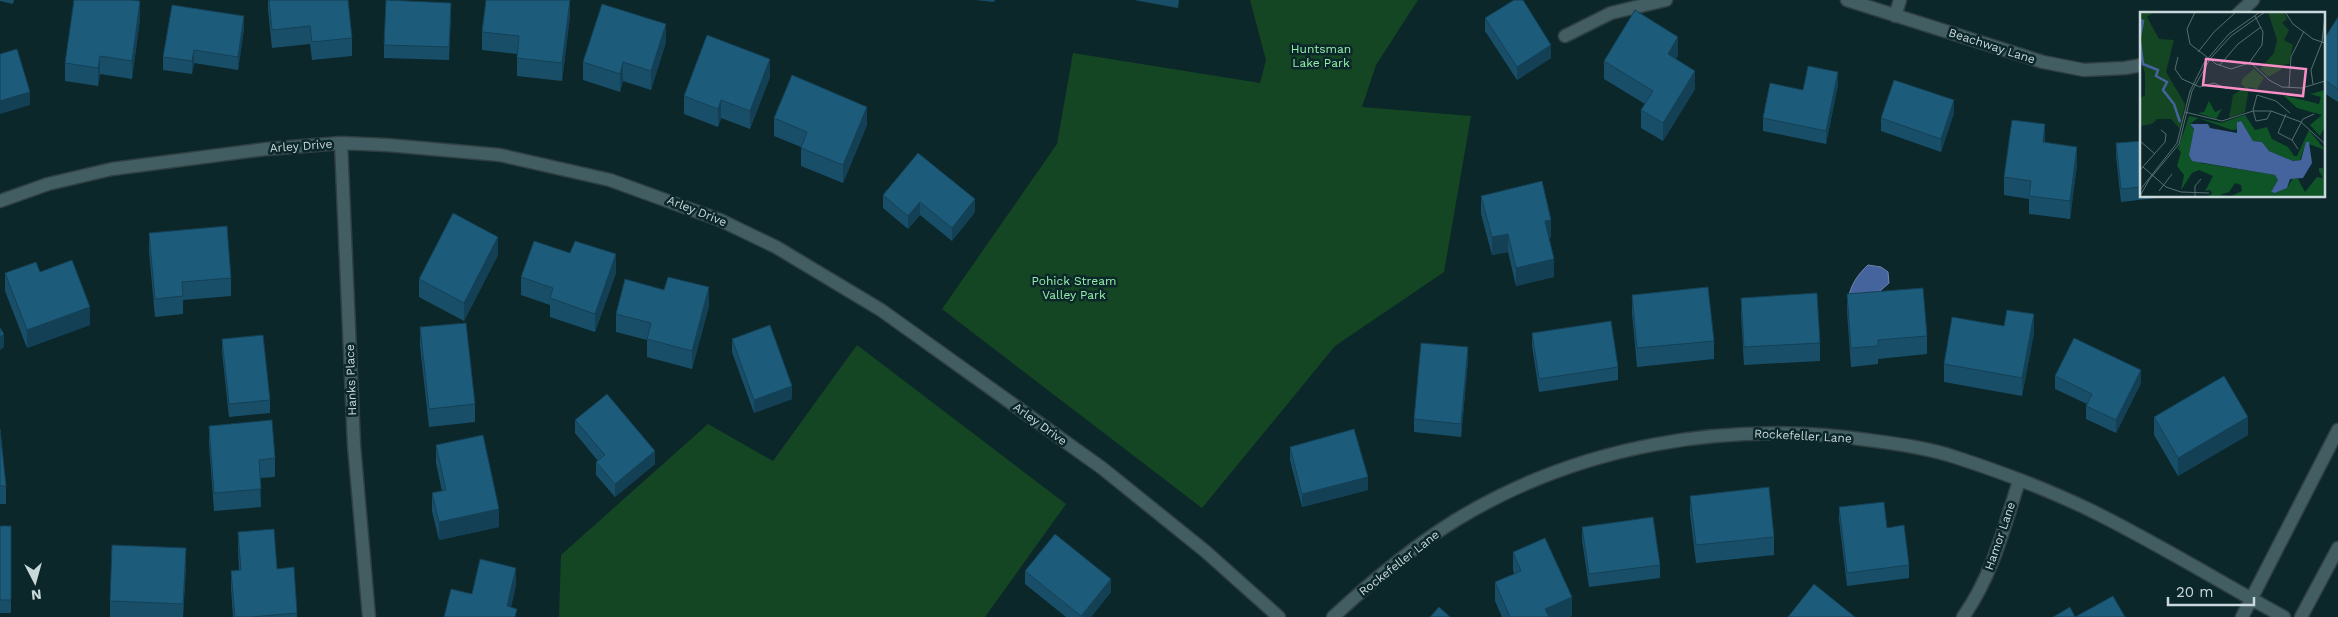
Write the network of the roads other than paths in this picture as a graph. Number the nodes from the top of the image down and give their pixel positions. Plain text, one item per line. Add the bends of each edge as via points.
1 (1666, 0) edge
2 (1847, 0) edge
3 (1900, 0) edge
4 (2253, 0) edge
5 (2240, 12) edge
6 (1895, 16) junction
7 (1565, 36) dead end
8 (2140, 64) edge
9 (341, 143) junction
10 (0, 200) edge
11 (2338, 430) edge
12 (2019, 481) junction
13 (2338, 548) edge
14 (2252, 598) junction
15 (369, 617) edge
16 (1279, 617) edge
17 (1333, 617) edge
18 (1964, 617) edge
19 (2242, 617) edge
20 (2284, 617) edge
21 (2301, 617) edge

1 - 7 street via 1611,13
2 - 6 street, Beachway Lane
3 - 6 street
4 - 5 street
6 - 8 street, Beachway Lane via 2043,62 2084,70
9 - 10 street, Arley Drive via 112,169 48,184
9 - 15 street, Hanks Place via 354,445
9 - 16 street, Arley Drive via 500,155 556,166 668,199 776,247 882,310 1102,468 1205,551
11 - 14 street
12 - 14 street, Rockefeller Lane via 2091,510
12 - 17 street, Rockefeller Lane via 1953,456 1895,443 1835,435 1738,433 1637,448 1543,476 1456,520 1418,545
12 - 18 street, Hamor Lane via 1996,556
13 - 21 street
14 - 19 street
14 - 20 street, Rockefeller Lane

